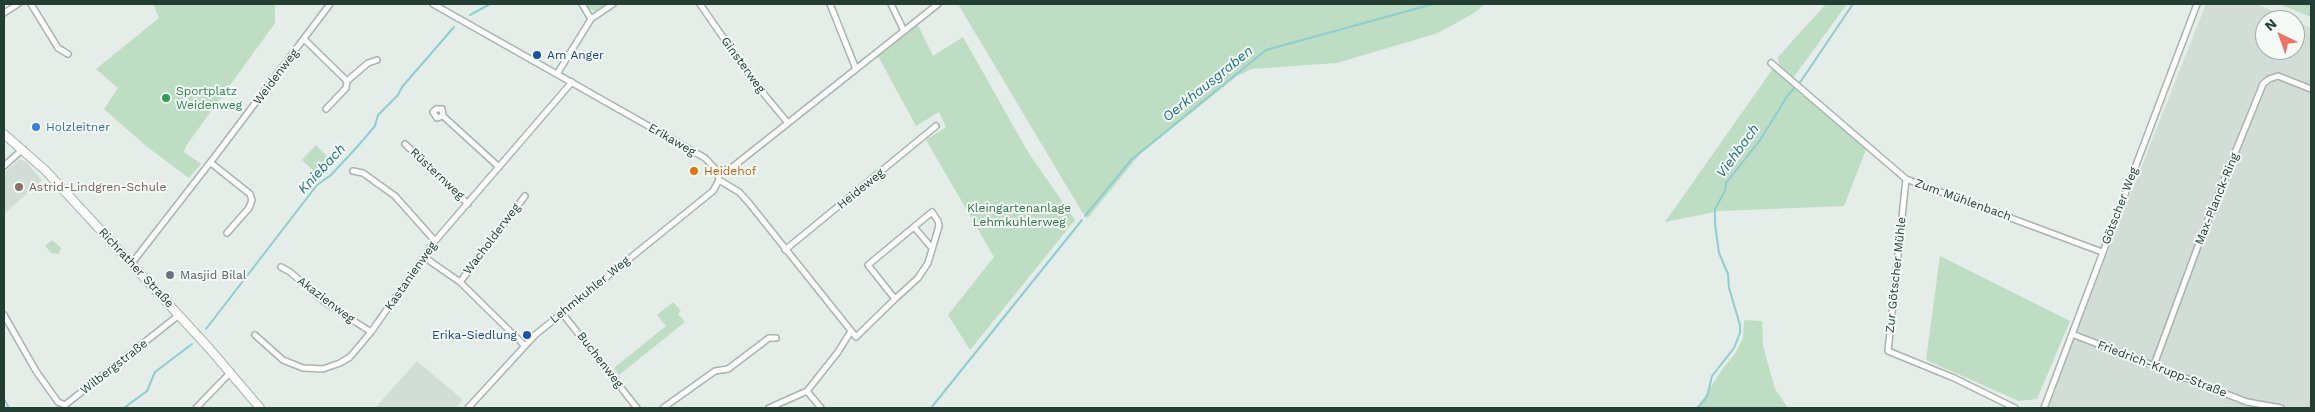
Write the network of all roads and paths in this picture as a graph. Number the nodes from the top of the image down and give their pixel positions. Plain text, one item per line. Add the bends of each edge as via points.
1 (18, 4) edge
2 (31, 4) edge
3 (330, 4) edge
4 (433, 4) edge
5 (582, 4) edge
6 (613, 4) edge
7 (700, 4) edge
8 (830, 4) edge
9 (891, 4) edge
10 (938, 4) edge
11 (2197, 4) edge
12 (4, 13) edge
13 (591, 19) junction
14 (904, 31) junction
15 (304, 39) junction
16 (68, 54) dead end
17 (377, 60) dead end
18 (1771, 63) dead end
19 (856, 69) junction
20 (558, 74) junction
21 (347, 81) junction
22 (572, 82) junction
23 (2311, 89) edge
24 (326, 109) dead end
25 (443, 116) dead end
26 (788, 123) junction
27 (936, 126) dead end
28 (4, 134) edge
29 (405, 144) dead end
30 (23, 149) junction
31 (211, 162) junction
32 (4, 166) edge
33 (499, 167) junction
34 (353, 170) dead end
35 (717, 171) junction
36 (1906, 179) junction
37 (719, 180) junction
38 (525, 196) dead end
39 (468, 204) junction
40 (914, 227) junction
41 (227, 233) dead end
42 (435, 241) junction
43 (931, 248) junction
44 (785, 250) junction
45 (2102, 252) junction
46 (424, 257) junction
47 (132, 263) junction
48 (281, 268) dead end
49 (460, 282) junction
50 (895, 300) junction
51 (562, 313) junction
52 (4, 315) edge
53 (179, 315) junction
54 (851, 331) junction
55 (371, 332) junction
56 (2072, 334) junction
57 (255, 335) dead end
58 (776, 338) dead end
59 (524, 345) junction
60 (2154, 365) junction
61 (231, 372) junction
62 (807, 391) junction
63 (196, 408) edge
64 (260, 408) edge
65 (468, 408) edge
66 (637, 408) edge
67 (663, 408) edge
68 (769, 408) edge
69 (821, 408) edge
70 (2015, 408) edge
71 (2044, 408) edge
72 (2281, 408) edge

1 - 12 street
2 - 16 street via 58,48
3 - 15 street, Weidenweg
4 - 20 street, Erikaweg
5 - 13 street
6 - 13 street
7 - 26 street, Ginsterweg via 754,82
8 - 19 street
9 - 14 street
10 - 14 street
11 - 45 street, Götscher Weg
13 - 20 street
14 - 19 street
15 - 21 street, Weidenweg
15 - 31 street, Weidenweg
17 - 21 street via 368,63
18 - 36 street, Zum Mühlenbach
19 - 26 street
20 - 22 street, Erikaweg
21 - 24 street via 346,88
22 - 33 street, Kastanienweg
22 - 35 street, Erikaweg via 705,158
23 - 60 street, Max-Planck-Ring via 2278,76 2263,84
25 - 33 street
26 - 35 street via 730,169
27 - 44 street, Heideweg
28 - 30 main road, Richrather Straße
29 - 39 street, Rüsternweg
30 - 32 street
30 - 47 main road, Richrather Straße
31 - 41 street via 250,194 252,200
31 - 47 street, Weidenweg
33 - 39 street, Kastanienweg
34 - 42 street via 395,196
35 - 37 street
36 - 45 street, Zum Mühlenbach
36 - 70 street, Zur Götscher Mühle via 1888,350
37 - 44 street via 739,192
37 - 51 street, Lehmkuhler Weg via 713,191
38 - 49 street, Wacholderweg
39 - 42 street, Kastanienweg
40 - 43 street
40 - 43 street via 932,212 938,226
40 - 50 street via 868,265
42 - 46 street, Kastanienweg
43 - 50 street via 928,263 918,278
44 - 54 street
45 - 56 street, Götscher Weg
46 - 49 street
46 - 55 street, Kastanienweg
47 - 53 main road, Richrather Straße
48 - 55 street, Akazienweg
49 - 59 street
50 - 54 street via 856,337
51 - 59 street, Lehmkuhler Weg
51 - 66 street, Buchenweg
52 - 53 street, Wilbergstraße via 36,371 58,402 65,405
53 - 61 main road, Richrather Straße
54 - 62 street
55 - 57 street, Kastanienweg via 350,357 314,370 283,360
56 - 60 street, Friedrich-Krupp-Straße
56 - 71 street, Götscher Weg
58 - 67 street via 769,338 728,369 715,371
59 - 65 street, Lehmkuhler Weg
60 - 72 street, Friedrich-Krupp-Straße via 2248,402
61 - 63 street
61 - 64 main road, Richrather Straße
62 - 68 street
62 - 69 street

